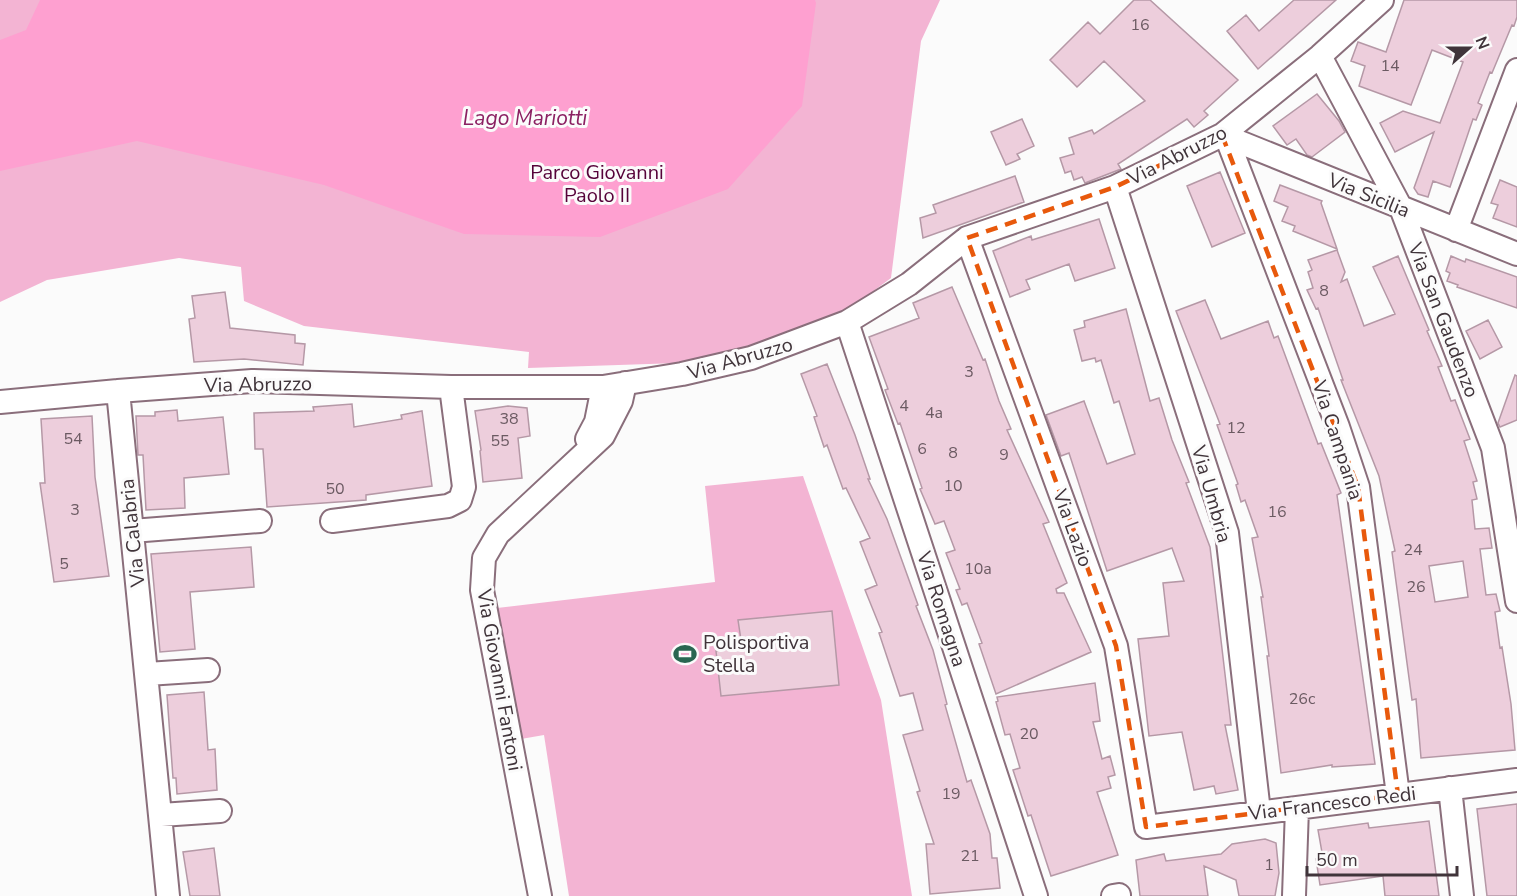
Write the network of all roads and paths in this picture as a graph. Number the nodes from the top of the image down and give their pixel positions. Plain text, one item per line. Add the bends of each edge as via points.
1 (1382, 0) edge
2 (1320, 56) junction
3 (1517, 70) edge
4 (1224, 136) junction
5 (1115, 187) junction
6 (1401, 208) junction
7 (1456, 230) junction
8 (967, 238) junction
9 (1517, 254) edge
10 (848, 322) junction
11 (625, 383) junction
12 (451, 387) junction
13 (603, 387) junction
14 (118, 391) junction
15 (0, 402) edge
16 (574, 463) junction
17 (260, 521) dead end
18 (332, 521) dead end
19 (132, 531) junction
20 (1516, 587) edge
21 (208, 670) dead end
22 (147, 674) junction
23 (1517, 780) edge
24 (1450, 788) junction
25 (1398, 795) junction
26 (1297, 808) junction
27 (220, 811) dead end
28 (1259, 812) junction
29 (161, 815) junction
30 (1146, 827) joint
31 (1119, 895) edge
32 (168, 896) edge
33 (540, 896) edge
34 (1036, 896) edge
35 (1113, 896) edge
36 (1294, 896) edge
37 (1462, 896) edge

1 - 2 street, Via Abruzzo
2 - 4 street, Via Abruzzo
2 - 6 street, Via San Gaudenzo
3 - 7 street
4 - 5 street, Via Abruzzo
4 - 6 street, Via Sicilia
4 - 25 street, Via Campania via 1358,487
5 - 8 street, Via Abruzzo
5 - 28 street, Via Umbria via 1227,533
6 - 7 street, Via Sicilia
6 - 20 street, Via San Gaudenzo via 1493,448
7 - 9 street, Via Sicilia
8 - 10 street, Via Abruzzo via 909,284
8 - 30 street, Via Lazio via 1116,646
10 - 11 street, Via Abruzzo via 752,358
10 - 34 street, Via Romagna
11 - 13 street, Via Abruzzo
11 - 16 street, Via Giovanni Fantoni via 621,401 603,436
12 - 13 street, Via Abruzzo
12 - 14 street, Via Abruzzo via 252,381
12 - 18 street via 464,486 460,500 448,506
13 - 16 street, Via Giovanni Fantoni via 596,422
14 - 15 street, Via Abruzzo
14 - 19 street, Via Calabria
16 - 33 street, Via Giovanni Fantoni via 498,534 484,558 482,590
17 - 19 street
19 - 22 street, Via Calabria
21 - 22 street
22 - 29 street, Via Calabria
23 - 24 street, Via Francesco Redi
24 - 25 street, Via Francesco Redi
24 - 37 street
25 - 26 street, Via Francesco Redi
26 - 28 street, Via Francesco Redi
26 - 36 street
27 - 29 street
28 - 30 street, Via Francesco Redi
29 - 32 street, Via Calabria
31 - 35 street

